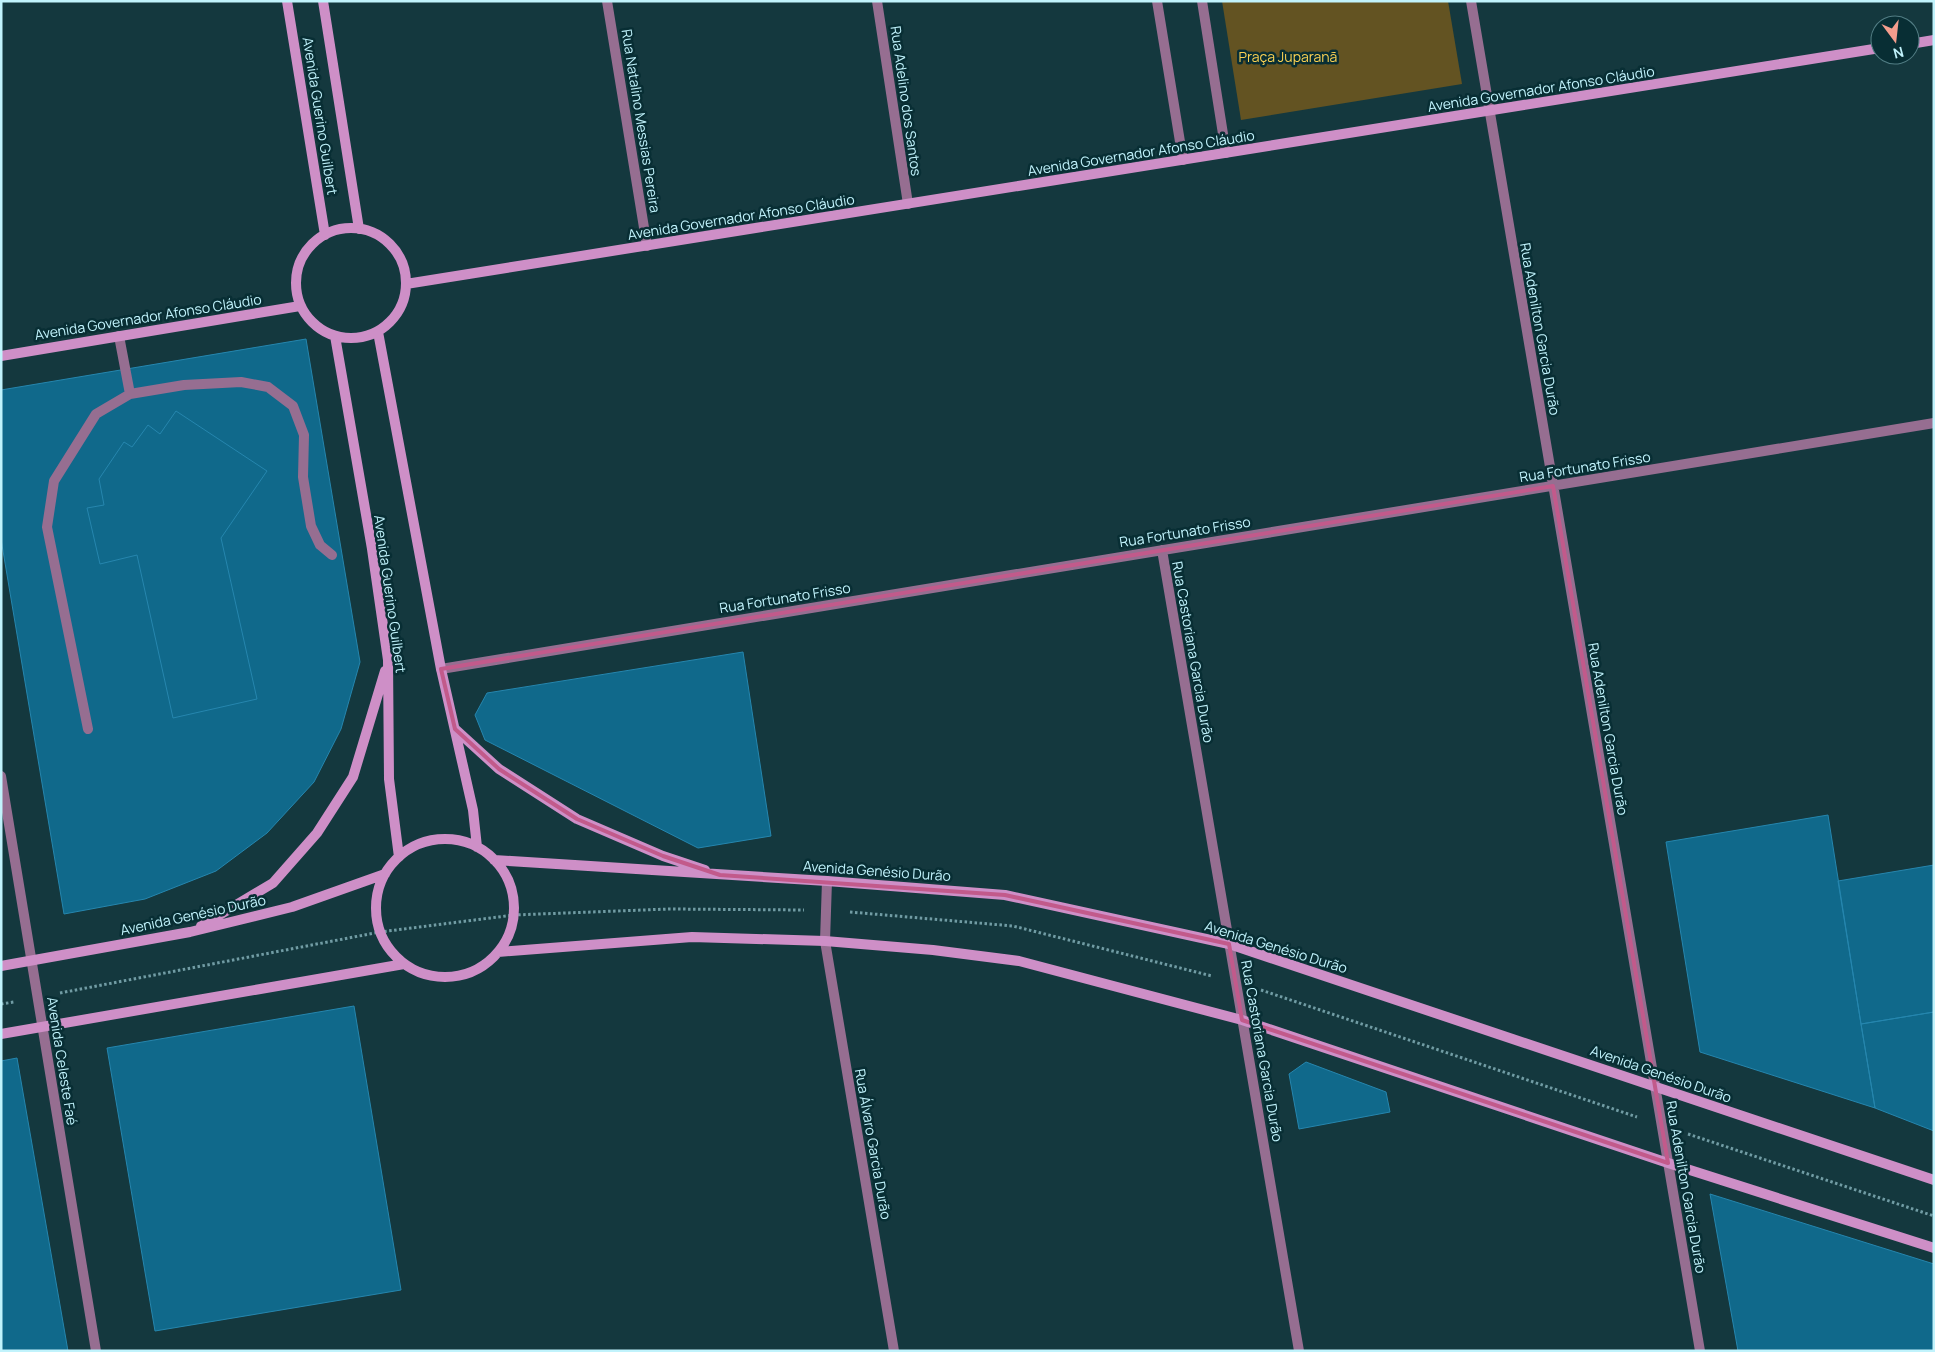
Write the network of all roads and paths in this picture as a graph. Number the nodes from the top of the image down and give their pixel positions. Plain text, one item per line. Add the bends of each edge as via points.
1 (287, 1) edge
2 (323, 1) edge
3 (608, 1) edge
4 (877, 1) edge
5 (1157, 1) edge
6 (1202, 1) edge
7 (1471, 1) edge
8 (1934, 40) edge
9 (1920, 42) edge
10 (1870, 50) edge
11 (1489, 111) junction
12 (1226, 153) junction
13 (1183, 160) junction
14 (908, 204) junction
15 (359, 229) junction
16 (324, 235) junction
17 (647, 246) junction
18 (406, 284) junction
19 (300, 306) junction
20 (378, 332) junction
21 (119, 336) junction
22 (335, 336) junction
23 (1, 356) edge
24 (130, 394) junction
25 (1934, 423) edge
26 (1553, 486) junction
27 (1162, 550) junction
28 (332, 555) dead end
29 (388, 660) junction
30 (441, 669) junction
31 (88, 729) dead end
32 (454, 729) junction
33 (1, 776) edge
34 (477, 847) junction
35 (399, 857) junction
36 (494, 860) junction
37 (385, 874) junction
38 (720, 874) junction
39 (827, 881) junction
40 (826, 910) junction
41 (514, 915) junction
42 (190, 932) junction
43 (380, 932) junction
44 (825, 941) junction
45 (1229, 944) junction
46 (498, 952) junction
47 (32, 961) junction
48 (404, 964) junction
49 (1, 966) edge
50 (1236, 982) junction
51 (38, 998) junction
52 (1, 1004) edge
53 (1242, 1020) junction
54 (42, 1027) junction
55 (1, 1034) edge
56 (1655, 1086) junction
57 (1662, 1126) junction
58 (1668, 1163) junction
59 (1934, 1180) edge
60 (1934, 1216) edge
61 (1934, 1248) edge
62 (96, 1351) edge
63 (894, 1351) edge
64 (1299, 1351) edge
65 (1700, 1351) edge

1 - 16 main road, Avenida Guerino Guilbert
2 - 15 main road, Avenida Guerino Guilbert
3 - 17 street, Rua Natalino Messias Pereira
4 - 14 street, Rua Adelino dos Santos
5 - 13 street
6 - 12 street
7 - 11 street, Rua Adenilton Garcia Durão
8 - 9 main road
10 - 11 main road, Avenida Governador Afonso Cláudio
11 - 12 main road, Avenida Governador Afonso Cláudio
11 - 26 street, Rua Adenilton Garcia Durão
12 - 13 main road, Avenida Governador Afonso Cláudio
13 - 14 main road, Avenida Governador Afonso Cláudio
14 - 17 main road, Avenida Governador Afonso Cláudio
15 - 16 main road via 341,229
15 - 18 main road via 374,233 398,254
16 - 19 main road via 301,258 295,290
17 - 18 main road, Avenida Governador Afonso Cláudio
18 - 20 main road via 398,311
19 - 21 main road, Avenida Governador Afonso Cláudio
19 - 22 main road via 308,320
20 - 22 main road via 349,338
20 - 30 main road
21 - 23 main road, Avenida Governador Afonso Cláudio
21 - 24 street
22 - 29 main road, Avenida Guerino Guilbert
24 - 28 street via 184,385 241,382 268,387 293,406 304,435 303,477 311,526 320,545
24 - 31 street via 96,414 54,481 47,527
25 - 26 street, Rua Fortunato Frisso
26 - 27 street, Rua Fortunato Frisso
26 - 56 street, Rua Adenilton Garcia Durão
27 - 30 street, Rua Fortunato Frisso
27 - 45 street, Rua Castoriana Garcia Durão
29 - 35 main road, Avenida Guerino Guilbert via 389,779
29 - 42 main road via 354,777 317,833 273,883
30 - 32 main road
32 - 34 main road via 473,810
32 - 38 main road via 499,769 577,819 663,856
33 - 47 street, Avenida Celeste Faé
34 - 35 main road via 457,840 436,840 416,846
34 - 36 main road
35 - 37 main road
36 - 38 main road, Avenida Genésio Durão
36 - 41 main road via 506,876 513,895
37 - 42 main road, Avenida Genésio Durão via 292,907
37 - 43 main road via 378,892 376,912
38 - 39 main road, Avenida Genésio Durão
39 - 40 street, Rua Álvaro Garcia Durão
39 - 45 main road, Avenida Genésio Durão via 1006,895
40 - 41 path
40 - 44 street, Rua Álvaro Garcia Durão
40 - 50 path via 1013,926
41 - 43 path
41 - 46 main road via 509,935
42 - 47 main road, Avenida Genésio Durão
43 - 48 main road via 389,949
43 - 51 path
44 - 46 main road via 692,937
44 - 53 main road via 1019,961
44 - 63 street, Rua Álvaro Garcia Durão
45 - 50 street, Rua Castoriana Garcia Durão
45 - 56 main road, Avenida Genésio Durão
46 - 48 main road via 482,966 463,974 442,977 422,973
47 - 49 main road, Avenida Genésio Durão
47 - 51 street, Avenida Celeste Faé
48 - 54 main road
50 - 53 street, Rua Castoriana Garcia Durão
50 - 57 path
51 - 52 path
51 - 54 street, Avenida Celeste Faé
53 - 58 main road
53 - 64 street, Rua Castoriana Garcia Durão
54 - 55 main road
54 - 62 street, Avenida Celeste Faé
56 - 57 street, Rua Adenilton Garcia Durão
56 - 59 main road, Avenida Genésio Durão
57 - 58 street, Rua Adenilton Garcia Durão
57 - 60 path
58 - 61 main road
58 - 65 street, Rua Adenilton Garcia Durão

